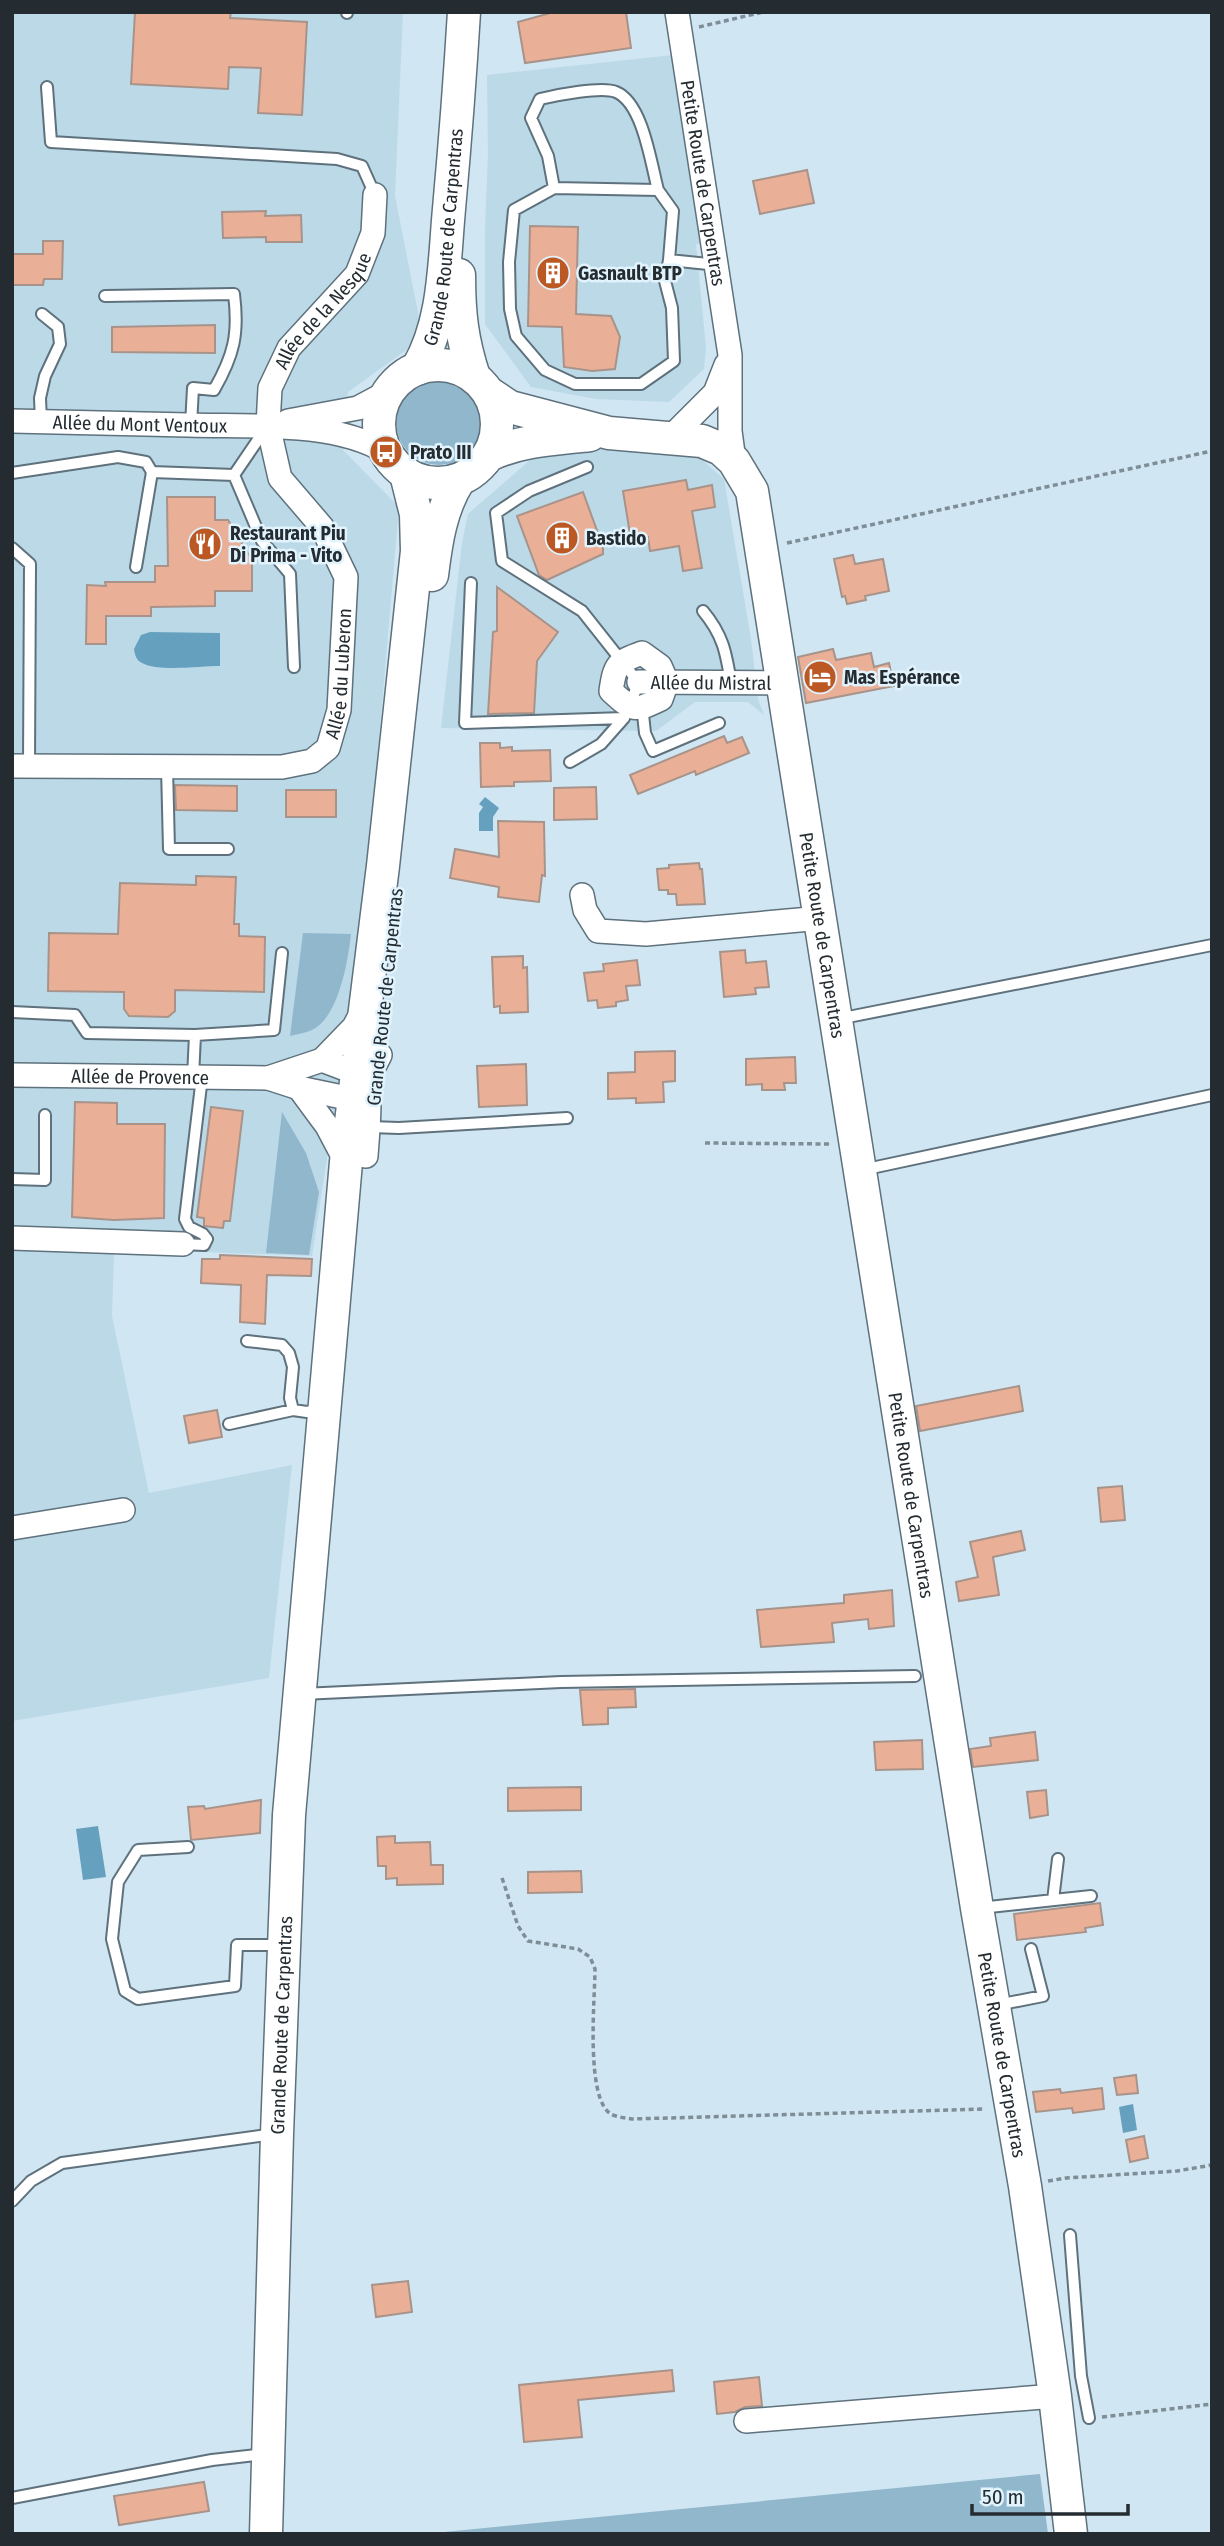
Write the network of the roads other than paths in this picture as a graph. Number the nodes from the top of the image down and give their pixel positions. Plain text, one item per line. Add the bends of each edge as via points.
1 (464, 12) edge
2 (679, 22) edge
3 (47, 87) dead end
4 (459, 102) junction
5 (554, 188) junction
6 (658, 190) junction
7 (375, 195) joint
8 (669, 260) junction
9 (718, 265) junction
10 (105, 296) dead end
11 (42, 314) dead end
12 (730, 355) junction
13 (416, 369) junction
14 (481, 385) junction
15 (388, 392) junction
16 (12, 421) edge
17 (41, 422) junction
18 (191, 425) junction
19 (268, 425) junction
20 (609, 433) junction
21 (670, 438) junction
22 (489, 455) junction
23 (734, 461) junction
24 (396, 463) junction
25 (587, 467) dead end
26 (152, 472) junction
27 (12, 473) edge
28 (234, 475) junction
29 (459, 480) junction
30 (12, 548) edge
31 (135, 567) dead end
32 (471, 583) dead end
33 (703, 611) dead end
34 (621, 660) junction
35 (294, 667) dead end
36 (639, 682) junction
37 (667, 682) junction
38 (731, 683) junction
39 (784, 683) junction
40 (632, 711) junction
41 (719, 723) dead end
42 (570, 762) dead end
43 (20, 766) edge
44 (167, 767) junction
45 (228, 849) dead end
46 (582, 895) dead end
47 (821, 918) junction
48 (1212, 944) edge
49 (282, 953) dead end
50 (366, 1004) junction
51 (12, 1012) edge
52 (835, 1019) junction
53 (195, 1035) junction
54 (322, 1060) junction
55 (12, 1075) edge
56 (198, 1077) junction
57 (365, 1077) junction
58 (268, 1078) junction
59 (299, 1088) junction
60 (1212, 1096) edge
61 (45, 1115) dead end
62 (567, 1118) dead end
63 (361, 1149) junction
64 (857, 1157) junction
65 (12, 1180) edge
66 (12, 1238) edge
67 (183, 1244) joint
68 (247, 1341) dead end
69 (309, 1409) junction
70 (229, 1424) dead end
71 (123, 1510) dead end
72 (315, 1518) junction
73 (12, 1528) edge
74 (915, 1676) dead end
75 (299, 1694) junction
76 (188, 1847) dead end
77 (1058, 1859) dead end
78 (1091, 1896) dead end
79 (1053, 1900) junction
80 (977, 1908) junction
81 (284, 1945) junction
82 (1031, 1949) dead end
83 (994, 2006) junction
84 (277, 2134) junction
85 (12, 2201) edge
86 (1070, 2235) dead end
87 (1055, 2396) junction
88 (1089, 2418) road end
89 (746, 2421) dead end
90 (267, 2454) junction
91 (12, 2498) edge
92 (266, 2534) edge
93 (1071, 2534) edge

1 - 4 main road, Grande Route de Carpentras
2 - 9 street, Petite Route de Carpentras
3 - 7 lane via 51,142 337,159 362,166
4 - 13 main road, Grande Route de Carpentras via 439,309 428,351
4 - 14 main road, Grande Route de Carpentras via 459,310 463,345
5 - 6 lane
5 - 6 lane via 548,156 531,118 540,99 615,91 632,104
5 - 8 lane via 514,210 509,262 516,336 545,370 575,384 641,384 674,361 672,308 665,281
6 - 8 lane via 673,211
7 - 19 street, Allée de la Nesque via 373,233 357,274 289,348 270,388
8 - 9 lane
9 - 12 street, Petite Route de Carpentras
10 - 18 lane via 234,294 238,323 228,365 214,390 192,388
11 - 17 lane via 58,327 60,344 45,376
12 - 21 street, Petite Route de Carpentras via 715,393
12 - 23 street, Petite Route de Carpentras
13 - 14 main road, Grande Route de Carpentras via 456,368
13 - 15 main road, Grande Route de Carpentras
14 - 20 main road, Petite Route de Carpentras via 510,407
14 - 22 main road, Grande Route de Carpentras via 497,413 497,435
15 - 19 street, Allée du Mont Ventoux via 358,408
15 - 24 main road, Grande Route de Carpentras via 379,432
16 - 17 street, Allée du Mont Ventoux
17 - 18 street, Allée du Mont Ventoux
18 - 19 street, Allée du Mont Ventoux
19 - 24 street, Allée du Mont Ventoux via 370,443
19 - 28 lane
19 - 44 street, Allée du Luberon via 280,478 322,527 346,578 339,710 328,748 312,761 282,767
20 - 21 main road, Petite Route de Carpentras
20 - 22 main road, Petite Route de Carpentras via 526,442
21 - 23 main road, Petite Route de Carpentras via 702,441
22 - 29 main road, Grande Route de Carpentras
23 - 39 main road, Petite Route de Carpentras via 752,491
24 - 29 main road via 423,482
24 - 50 main road, Grande Route de Carpentras via 416,514 417,551
25 - 34 lane via 529,491 496,513 502,561 582,611
26 - 27 lane via 146,462 118,457
26 - 28 lane
26 - 31 lane
28 - 35 lane via 262,541 290,574
29 - 57 main road, Grande Route de Carpentras via 442,517 435,549
30 - 43 lane via 30,564
32 - 40 lane via 465,723
33 - 38 lane via 717,628
34 - 36 lane
34 - 37 street via 642,653 660,666
34 - 40 street via 611,691
36 - 37 street, Allée du Mistral
36 - 40 lane
37 - 38 street, Allée du Mistral
37 - 40 street via 661,699
38 - 39 street, Allée du Mistral
39 - 47 main road, Petite Route de Carpentras
40 - 41 lane via 653,751
40 - 42 lane via 601,744
43 - 44 street, Allée du Luberon
44 - 45 lane via 169,849
46 - 47 street via 584,910 598,931 646,934
47 - 52 main road, Petite Route de Carpentras
48 - 52 lane
49 - 53 lane via 274,1030
50 - 54 street, Allée de Provence via 354,1027
50 - 57 main road, Grande Route de Carpentras
51 - 53 lane via 75,1014 87,1033
52 - 64 main road, Petite Route de Carpentras
53 - 56 lane
54 - 57 street
54 - 58 street, Allée de Provence
55 - 56 street, Allée de Provence
56 - 58 street, Allée de Provence
56 - 67 lane via 185,1219 188,1227 207,1239 204,1245
57 - 59 street, Allée de Provence via 347,1098
57 - 63 main road, Grande Route de Carpentras
57 - 63 main road, Grande Route de Carpentras
58 - 59 street, Allée de Provence
59 - 63 street via 327,1126
60 - 64 lane
61 - 65 lane via 45,1180
62 - 63 lane via 399,1128
63 - 69 main road, Grande Route de Carpentras
63 - 72 main road, Grande Route de Carpentras
64 - 80 main road, Petite Route de Carpentras
66 - 67 street
68 - 69 lane via 282,1345 293,1367 290,1398
69 - 70 lane
69 - 72 main road, Grande Route de Carpentras
71 - 73 street
72 - 75 main road, Grande Route de Carpentras
74 - 75 lane via 561,1682
75 - 81 main road, Grande Route de Carpentras
76 - 81 lane via 138,1850 118,1882 112,1940 125,1991 138,1999 236,1986 237,1945
77 - 79 lane
78 - 79 lane
79 - 80 lane
80 - 83 main road, Petite Route de Carpentras
81 - 84 main road, Grande Route de Carpentras
82 - 83 lane via 1043,1996
83 - 87 main road, Petite Route de Carpentras via 1026,2186
84 - 85 lane via 62,2163 31,2181
84 - 90 main road, Grande Route de Carpentras
86 - 88 lane via 1081,2375
87 - 89 street
87 - 93 main road, Petite Route de Carpentras
90 - 91 lane
90 - 92 main road, Grande Route de Carpentras

